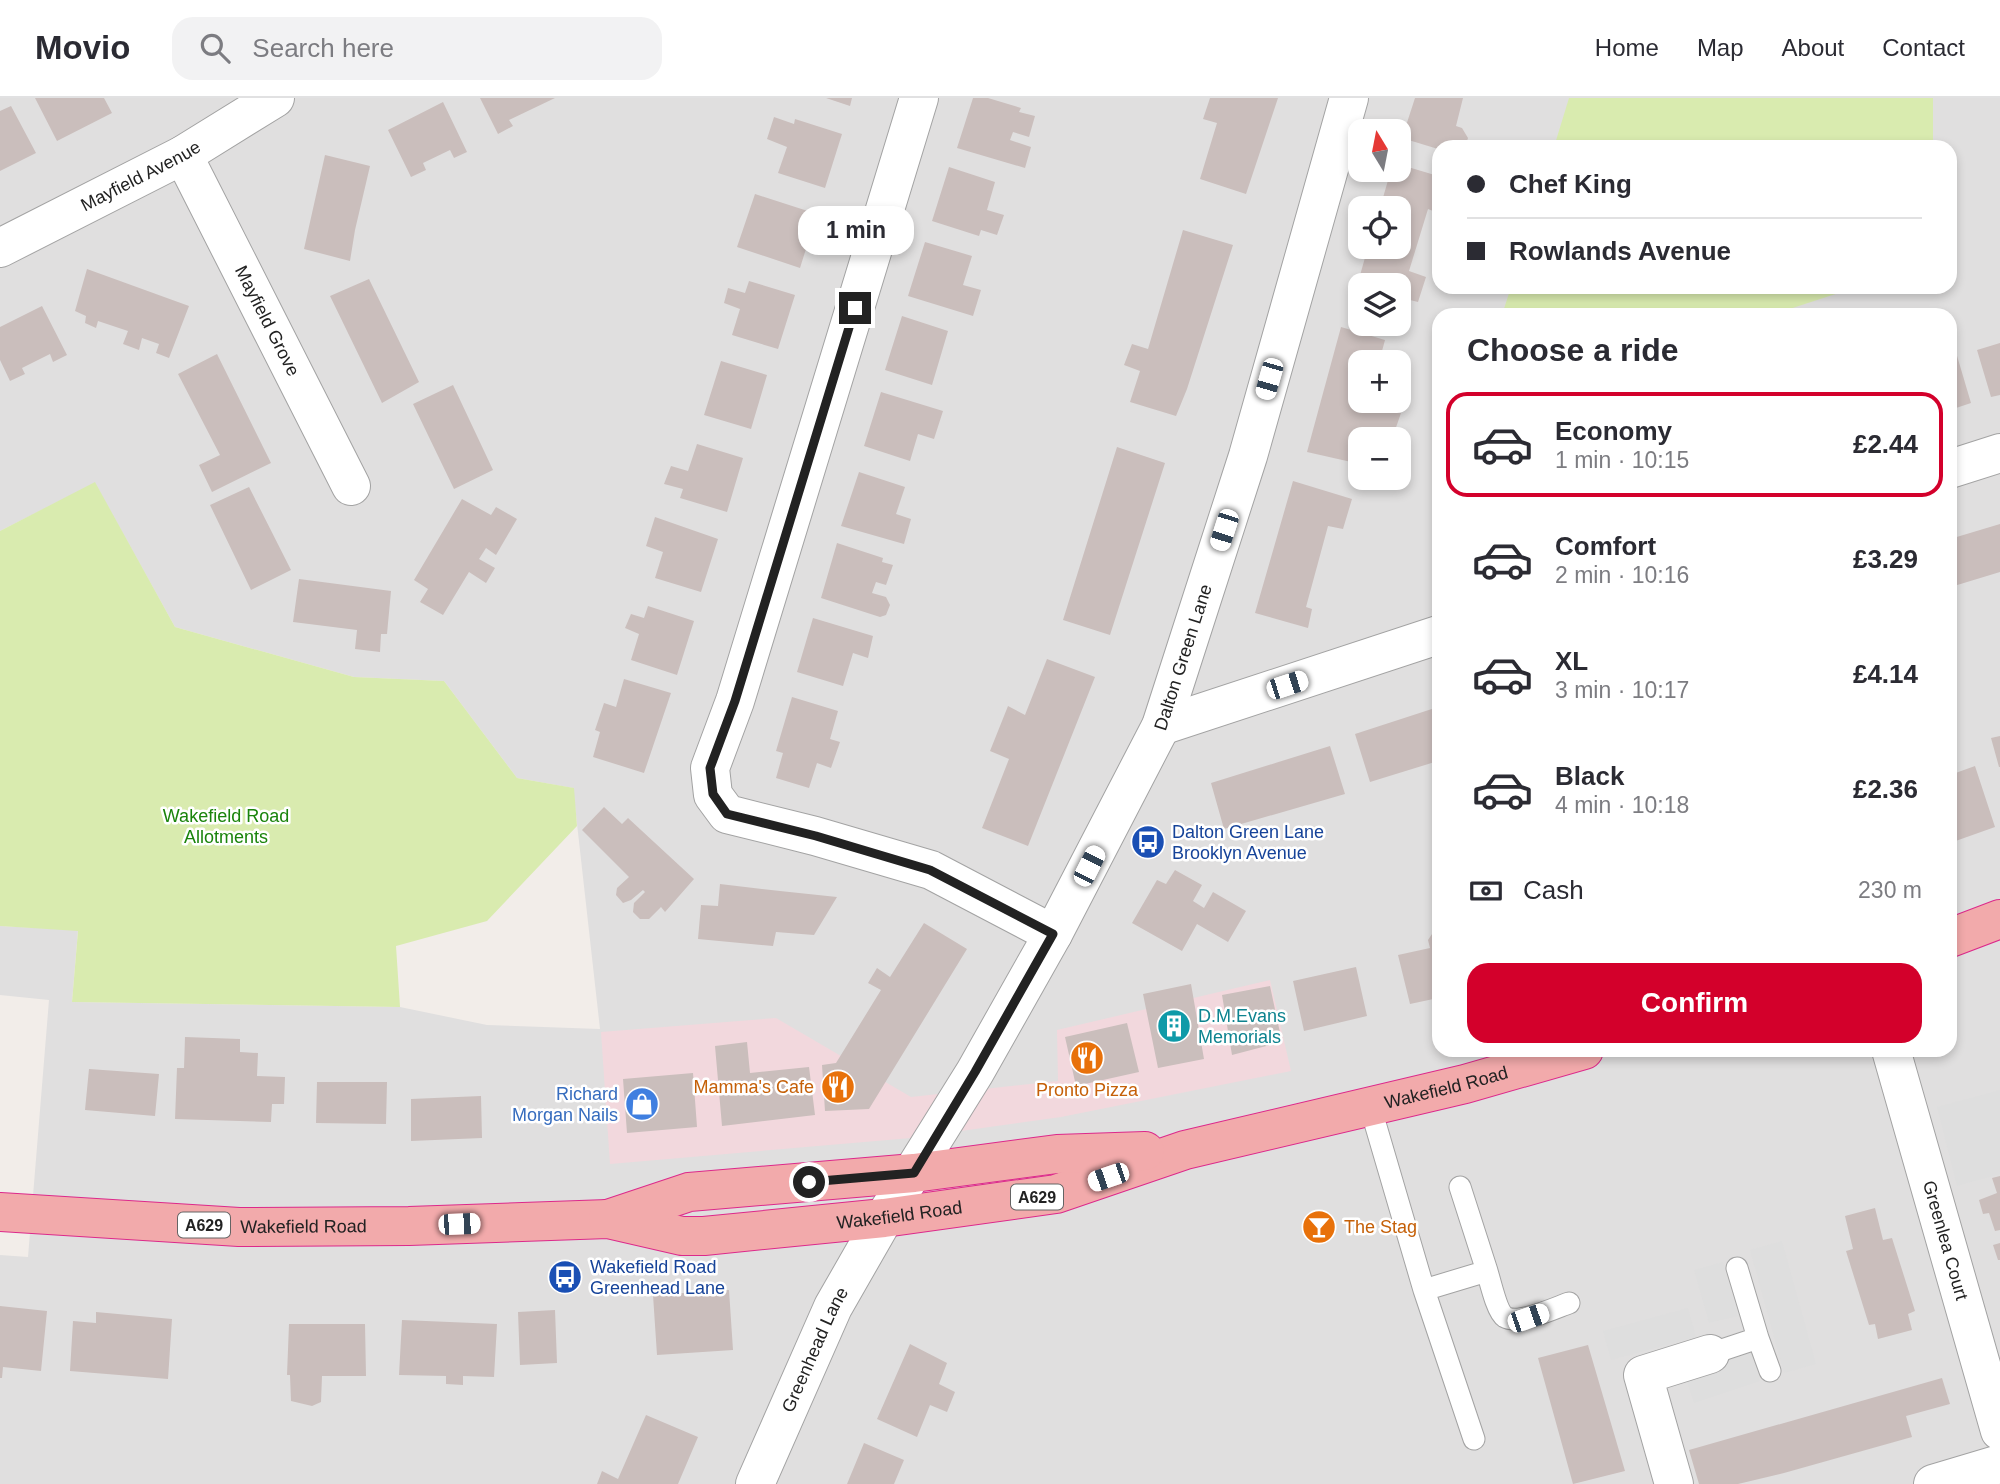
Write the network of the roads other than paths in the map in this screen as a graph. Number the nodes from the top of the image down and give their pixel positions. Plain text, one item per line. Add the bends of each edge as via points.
1 (275, 98) edge
2 (919, 98) edge
3 (1349, 98) edge
4 (183, 155) junction
5 (0, 248) edge
6 (2000, 453) edge
7 (1957, 468) edge
8 (351, 486) dead end
9 (1432, 637) edge
10 (1161, 726) junction
11 (2000, 919) edge
12 (1053, 934) junction
13 (1957, 935) edge
14 (1560, 1057) edge
15 (1893, 1057) edge
16 (1370, 1106) junction
17 (1185, 1150) junction
18 (914, 1173) junction
19 (1460, 1187) dead end
20 (0, 1212) edge
21 (884, 1218) junction
22 (608, 1219) junction
23 (1737, 1268) dead end
24 (1487, 1271) junction
25 (1424, 1290) junction
26 (1569, 1303) dead end
27 (1758, 1338) junction
28 (1710, 1354) joint
29 (1770, 1371) dead end
30 (2000, 1431) edge
31 (1474, 1439) dead end
32 (2000, 1464) edge
33 (755, 1484) edge
34 (1674, 1484) edge
35 (1933, 1484) edge

1 - 4 street, Mayfield Avenue
2 - 12 street via 735,701 710,768 713,794 727,814 930,870
3 - 10 street, Dalton Green Lane via 1248,456
4 - 5 street, Mayfield Avenue
4 - 8 street, Mayfield Grove
6 - 7 street
9 - 10 street
10 - 12 street, Dalton Green Lane
11 - 13 highway
12 - 18 street, Dalton Green Lane
14 - 16 highway, Wakefield Road / A629
15 - 30 street, Greenlea Court
16 - 17 highway, Wakefield Road / A629
16 - 25 lane
17 - 18 highway, Wakefield Road / A629 via 1057,1154
17 - 21 highway, Wakefield Road / A629 via 1056,1194
18 - 21 street, Greenhead Lane
18 - 22 highway, Wakefield Road / A629 via 689,1192
19 - 24 lane
20 - 22 highway, Wakefield Road / A629 via 239,1227
21 - 22 highway, Wakefield Road / A629 via 704,1236 682,1236
21 - 33 street, Greenhead Lane via 833,1307
23 - 27 lane
24 - 25 lane
24 - 26 lane via 1505,1317 1528,1318
25 - 31 lane
27 - 28 lane
27 - 29 lane
28 - 34 street via 1643,1375
32 - 35 street

